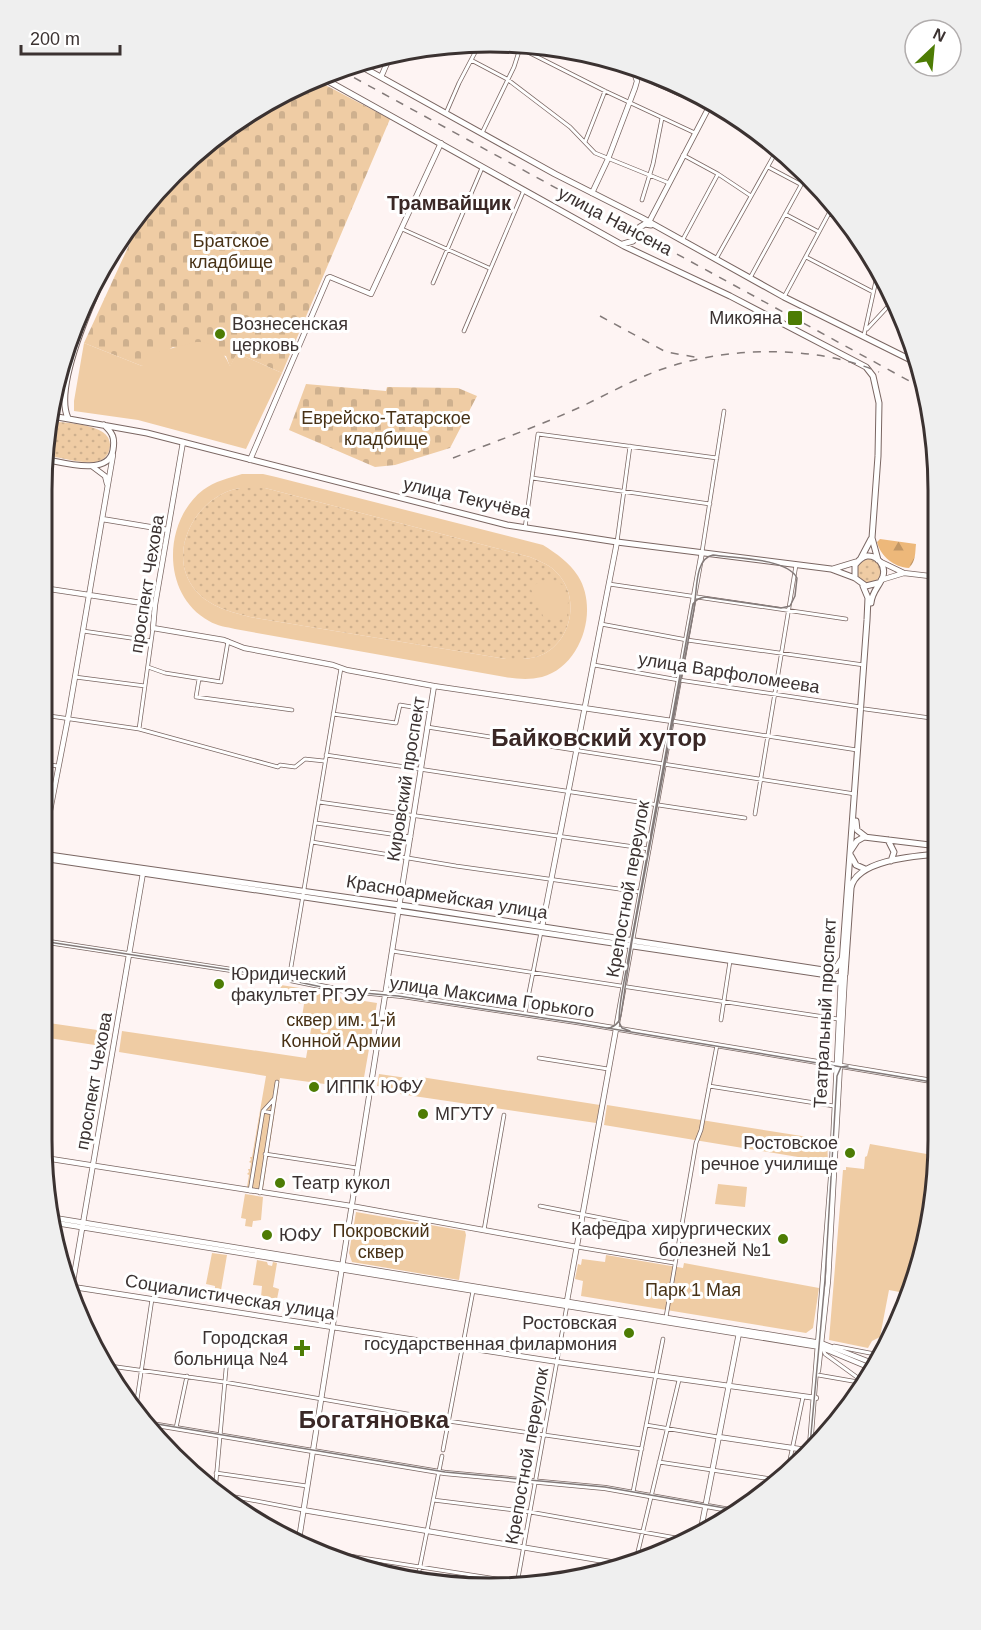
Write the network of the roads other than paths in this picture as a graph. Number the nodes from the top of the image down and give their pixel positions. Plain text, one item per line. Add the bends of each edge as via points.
1 (475, 53) edge
2 (518, 53) edge
3 (538, 55) edge
4 (471, 60) junction
5 (386, 65) edge
6 (368, 70) edge
7 (381, 77) junction
8 (507, 78) junction
9 (636, 78) edge
10 (331, 83) edge
11 (605, 91) junction
12 (629, 102) junction
13 (708, 109) edge
14 (446, 113) junction
15 (662, 118) junction
16 (482, 133) junction
17 (695, 133) junction
18 (584, 142) junction
19 (441, 143) junction
20 (683, 155) junction
21 (773, 156) edge
22 (608, 159) junction
23 (768, 166) junction
24 (483, 167) junction
25 (718, 174) junction
26 (650, 176) junction
27 (669, 183) junction
28 (801, 185) joint
29 (524, 190) junction
30 (592, 193) junction
31 (752, 196) junction
32 (642, 200) dead end
33 (628, 211) junction
34 (829, 213) edge
35 (785, 214) junction
36 (649, 222) junction
37 (640, 227) junction
38 (658, 228) junction
39 (402, 229) junction
40 (819, 232) junction
41 (633, 241) junction
42 (682, 242) junction
43 (620, 244) junction
44 (448, 249) junction
45 (641, 253) junction
46 (806, 256) junction
47 (716, 260) junction
48 (489, 268) junction
49 (750, 278) junction
50 (875, 282) edge
51 (433, 283) dead end
52 (873, 292) junction
53 (784, 297) junction
54 (887, 307) edge
55 (865, 330) junction
56 (464, 331) dead end
57 (862, 338) junction
58 (907, 358) edge
59 (72, 363) edge
60 (724, 411) dead end
61 (59, 417) edge
62 (68, 418) junction
63 (102, 424) junction
64 (183, 442) junction
65 (630, 446) junction
66 (113, 455) junction
67 (717, 458) junction
68 (250, 460) junction
69 (53, 461) edge
70 (93, 467) junction
71 (532, 478) junction
72 (108, 487) junction
73 (624, 491) junction
74 (710, 504) junction
75 (102, 519) junction
76 (525, 528) junction
77 (168, 530) junction
78 (872, 538) junction
79 (617, 542) junction
80 (702, 552) junction
81 (859, 560) junction
82 (879, 560) junction
83 (796, 565) junction
84 (831, 569) junction
85 (904, 573) junction
86 (928, 576) edge
87 (855, 578) junction
88 (880, 582) junction
89 (609, 584) junction
90 (862, 584) junction
91 (52, 589) edge
92 (89, 595) junction
93 (695, 597) junction
94 (155, 605) junction
95 (789, 612) junction
96 (846, 619) dead end
97 (601, 624) junction
98 (153, 628) junction
99 (83, 631) junction
100 (687, 640) junction
101 (152, 641) junction
102 (228, 641) junction
103 (782, 654) junction
104 (594, 665) junction
105 (864, 665) junction
106 (148, 668) junction
107 (341, 668) junction
108 (75, 677) junction
109 (199, 679) junction
110 (680, 680) junction
111 (145, 686) junction
112 (434, 686) junction
113 (776, 694) junction
114 (863, 708) junction
115 (585, 709) junction
116 (291, 710) dead end
117 (430, 710) junction
118 (333, 714) junction
119 (52, 716) edge
120 (68, 718) junction
121 (928, 718) edge
122 (672, 721) junction
123 (427, 727) junction
124 (139, 729) junction
125 (769, 737) junction
126 (858, 750) junction
127 (577, 752) junction
128 (326, 755) junction
129 (325, 762) junction
130 (664, 764) junction
131 (52, 765) edge
132 (59, 766) junction
133 (421, 770) junction
134 (762, 780) junction
135 (569, 792) junction
136 (856, 794) junction
137 (319, 802) junction
138 (52, 803) edge
139 (656, 806) junction
140 (755, 814) dead end
141 (414, 815) junction
142 (745, 818) dead end
143 (316, 823) junction
144 (560, 836) junction
145 (411, 837) junction
146 (866, 837) junction
147 (888, 840) junction
148 (312, 842) junction
149 (928, 845) edge
150 (649, 849) junction
151 (850, 852) junction
152 (928, 855) edge
153 (52, 856) edge
154 (52, 857) edge
155 (408, 857) junction
156 (891, 861) junction
157 (867, 869) junction
158 (143, 873) junction
159 (551, 879) junction
160 (641, 892) junction
161 (303, 894) junction
162 (399, 907) junction
163 (541, 929) junction
164 (52, 942) edge
165 (631, 943) junction
166 (392, 951) junction
167 (130, 954) junction
168 (842, 959) junction
169 (731, 960) junction
170 (533, 971) junction
171 (843, 975) junction
172 (289, 980) junction
173 (624, 987) junction
174 (385, 994) junction
175 (724, 1002) junction
176 (525, 1014) junction
177 (838, 1019) junction
178 (721, 1020) dead end
179 (617, 1029) junction
180 (717, 1045) junction
181 (539, 1058) dead end
182 (838, 1065) junction
183 (609, 1069) junction
184 (928, 1080) edge
185 (277, 1082) dead end
186 (709, 1086) junction
187 (274, 1099) junction
188 (834, 1106) junction
189 (263, 1111) junction
190 (272, 1113) junction
191 (504, 1115) dead end
192 (265, 1154) junction
193 (53, 1159) edge
194 (93, 1166) junction
195 (357, 1168) junction
196 (250, 1191) junction
197 (260, 1193) junction
198 (351, 1206) junction
199 (540, 1206) dead end
200 (583, 1215) junction
201 (60, 1221) edge
202 (627, 1223) dead end
203 (83, 1225) junction
204 (484, 1230) junction
205 (577, 1247) junction
206 (674, 1263) junction
207 (341, 1266) junction
208 (73, 1271) edge
209 (79, 1287) edge
210 (473, 1289) junction
211 (152, 1298) junction
212 (567, 1302) junction
213 (666, 1317) junction
214 (332, 1327) junction
215 (739, 1333) junction
216 (663, 1339) dead end
217 (820, 1345) junction
218 (829, 1345) junction
219 (462, 1347) junction
220 (872, 1353) edge
221 (227, 1358) dead end
222 (868, 1361) edge
223 (558, 1362) junction
224 (865, 1366) edge
225 (116, 1367) edge
226 (142, 1369) junction
227 (818, 1375) junction
228 (187, 1376) junction
229 (657, 1377) junction
230 (858, 1378) edge
231 (679, 1380) junction
232 (856, 1381) edge
233 (224, 1382) junction
234 (729, 1388) junction
235 (803, 1397) junction
236 (137, 1398) edge
237 (814, 1398) junction
238 (320, 1399) junction
239 (448, 1421) junction
240 (159, 1425) edge
241 (646, 1425) junction
242 (176, 1428) junction
243 (667, 1428) junction
244 (220, 1435) junction
245 (543, 1435) junction
246 (719, 1437) junction
247 (811, 1437) edge
248 (793, 1448) junction
249 (642, 1449) junction
250 (800, 1449) edge
251 (313, 1450) junction
252 (443, 1450) dead end
253 (442, 1456) dead end
254 (791, 1458) edge
255 (659, 1462) junction
256 (712, 1470) junction
257 (439, 1472) junction
258 (216, 1473) junction
259 (768, 1478) edge
260 (216, 1480) edge
261 (536, 1482) junction
262 (307, 1486) junction
263 (633, 1492) junction
264 (652, 1496) junction
265 (238, 1497) edge
266 (433, 1500) junction
267 (706, 1505) junction
268 (727, 1509) edge
269 (303, 1510) junction
270 (530, 1512) junction
271 (702, 1523) edge
272 (426, 1531) junction
273 (643, 1532) junction
274 (300, 1533) edge
275 (673, 1537) edge
276 (524, 1547) junction
277 (638, 1551) edge
278 (360, 1557) edge
279 (608, 1562) edge
280 (420, 1566) junction
281 (419, 1571) edge
282 (519, 1577) edge
283 (489, 1578) edge

1 - 4 street
2 - 8 street
3 - 11 street
4 - 8 street
4 - 14 street
5 - 7 street
6 - 7 main road, улица Нансена
7 - 14 main road, улица Нансена
8 - 16 street
8 - 18 street
9 - 12 street
10 - 19 main road, улица Нансена
11 - 12 street
11 - 18 street
12 - 15 street
12 - 22 street
13 - 17 street
14 - 16 main road, улица Нансена
15 - 17 street
15 - 26 street
16 - 30 main road, улица Нансена
17 - 20 street
18 - 22 street
19 - 24 main road, улица Нансена
19 - 39 street
20 - 25 street
20 - 27 street
21 - 23 street
22 - 26 street
22 - 30 street
23 - 28 street
23 - 31 street
24 - 29 main road, улица Нансена
24 - 44 street
25 - 31 street
25 - 42 street
26 - 27 street
26 - 32 street
27 - 36 street
28 - 35 street
29 - 43 main road, улица Нансена
29 - 48 street
30 - 33 main road, улица Нансена
31 - 47 street
33 - 36 main road, улица Нансена
33 - 37 main road
34 - 40 street
35 - 40 street
35 - 49 street
36 - 38 main road, улица Нансена
37 - 38 main road via 648,224
37 - 41 main road
38 - 42 main road, улица Нансена
39 - 44 street
39 - 68 street via 371,294 329,277
40 - 46 street
41 - 43 main road
41 - 45 main road
42 - 47 main road, улица Нансена
43 - 45 main road, улица Нансена
44 - 48 street
44 - 51 street
45 - 78 main road, улица Нансена via 861,363 873,376 879,403
46 - 52 street
46 - 53 street
47 - 49 main road, улица Нансена
48 - 56 street
49 - 53 main road, улица Нансена
50 - 52 street
52 - 55 street
53 - 57 main road, улица Нансена
54 - 55 street
55 - 57 street
57 - 58 main road, улица Нансена
59 - 62 main road via 64,405
60 - 67 street, Крепостной переулок
61 - 62 main road, улица Текучёва
62 - 63 main road, улица Текучёва
63 - 64 main road, улица Текучёва
63 - 66 main road via 113,435
64 - 68 main road, улица Текучёва
64 - 77 street, проспект Чехова
65 - 67 street
65 - 71 street via 538,434
65 - 73 street
66 - 70 main road
66 - 72 street
67 - 74 street, Крепостной переулок
68 - 76 main road, улица Текучёва
69 - 70 main road
70 - 72 street via 105,476
71 - 73 street
71 - 76 street
72 - 75 street
73 - 74 street
73 - 79 street
74 - 80 street, Крепостной переулок
75 - 77 street
75 - 92 street
76 - 79 main road, улица Текучёва
77 - 94 street, проспект Чехова
78 - 81 main road
78 - 82 main road
79 - 80 main road, улица Текучёва
79 - 89 street
80 - 83 main road, улица Текучёва
80 - 93 street, Крепостной переулок
81 - 82 main road via 870,556
81 - 84 main road, улица Текучёва
81 - 87 main road
82 - 85 street
82 - 88 main road via 884,571
83 - 84 main road, улица Текучёва
83 - 95 street
84 - 87 main road, улица Текучёва
85 - 86 street
85 - 88 street
87 - 90 main road
88 - 90 main road
88 - 114 main road, Театральный проспект via 872,598
89 - 93 street
89 - 97 street
90 - 105 main road, Театральный проспект via 868,598
91 - 92 street
92 - 94 street
92 - 99 street
93 - 95 street
93 - 100 street, Крепостной переулок
94 - 98 street, проспект Чехова
95 - 96 street
95 - 103 street
97 - 100 street
97 - 104 street
98 - 101 street, проспект Чехова
98 - 102 street
99 - 101 street
99 - 108 street
100 - 103 street
100 - 110 street, Крепостной переулок
101 - 106 street, проспект Чехова
102 - 107 street via 244,648
102 - 109 street via 222,681
103 - 105 street
103 - 113 street
104 - 110 street, улица Варфоломеева
104 - 115 street
105 - 114 main road, Театральный проспект
106 - 109 street
106 - 111 street, проспект Чехова
107 - 112 street
107 - 118 street
108 - 111 street
108 - 120 street
109 - 116 street via 196,697
110 - 113 street, улица Варфоломеева
110 - 122 street, Крепостной переулок
111 - 124 street, проспект Чехова
112 - 115 street
112 - 117 street, Кировский проспект
113 - 114 street, улица Варфоломеева
113 - 125 street
114 - 121 street, улица Варфоломеева
114 - 126 main road, Театральный проспект
114 - 146 main road, Театральный проспект via 856,826
115 - 122 street
115 - 127 street
117 - 118 street via 400,705 396,723
117 - 123 street, Кировский проспект
118 - 128 street
119 - 120 street
120 - 124 street
120 - 132 street
122 - 125 street
122 - 130 street, Крепостной переулок
123 - 127 street
123 - 133 street, Кировский проспект
124 - 129 street via 278,767 295,767 305,759
125 - 126 street
125 - 134 street
126 - 136 main road, Театральный проспект
127 - 130 street
127 - 135 street
128 - 129 street
128 - 133 street
129 - 137 street
130 - 134 street
130 - 139 street, Крепостной переулок
131 - 132 street
132 - 138 street
133 - 135 street
133 - 141 street, Кировский проспект
134 - 136 street
134 - 140 street
135 - 139 street
135 - 144 street
136 - 151 main road, Театральный проспект
137 - 141 street
137 - 143 street
139 - 142 street
139 - 150 street, Крепостной переулок
141 - 144 street
141 - 145 street, Кировский проспект
143 - 145 street
143 - 148 street
144 - 150 street
144 - 159 street
145 - 155 street, Кировский проспект
146 - 147 main road
146 - 151 main road via 858,840
147 - 149 main road
147 - 156 main road via 894,852
148 - 155 street
148 - 161 street
150 - 160 street, Крепостной переулок
151 - 157 main road via 856,865
151 - 168 main road, Театральный проспект
152 - 156 main road
153 - 161 main road, Красноармейская улица
154 - 158 main road, Красноармейская улица
155 - 159 street
155 - 162 street, Кировский проспект
156 - 157 main road
157 - 171 main road, Театральный проспект via 851,885
158 - 161 main road, Красноармейская улица
158 - 167 street, проспект Чехова
159 - 160 street
159 - 163 street
160 - 165 street, Крепостной переулок
161 - 162 main road, Красноармейская улица
161 - 172 street
162 - 163 main road, Красноармейская улица
162 - 166 street, Кировский проспект
163 - 165 main road, Красноармейская улица
163 - 170 street
164 - 167 street, улица Максима Горького
165 - 168 main road, Красноармейская улица via 830,970
165 - 169 main road, Красноармейская улица
165 - 173 street, Крепостной переулок
166 - 170 street
166 - 174 street, Кировский проспект
167 - 172 street, улица Максима Горького
167 - 194 street, проспект Чехова
168 - 171 main road, Театральный проспект
169 - 171 main road, Красноармейская улица
169 - 175 street
170 - 173 street
170 - 176 street
171 - 177 street, Театральный проспект
171 - 182 street, Театральный проспект
172 - 174 street, улица Максима Горького
173 - 175 street
173 - 179 street, Крепостной переулок
174 - 176 street, улица Максима Горького
174 - 195 street, Кировский проспект
175 - 177 street
175 - 178 street
176 - 179 street, улица Максима Горького
177 - 182 street, Театральный проспект
179 - 180 street, улица Максима Горького
179 - 183 street, Крепостной переулок
180 - 182 street, улица Максима Горького
180 - 186 street
181 - 183 street
182 - 184 street, улица Максима Горького
182 - 188 street, Театральный проспект
182 - 217 street, Театральный проспект via 836,1152
183 - 200 street, Крепостной переулок
185 - 187 street
186 - 188 street
186 - 206 street
187 - 189 street
187 - 190 street
188 - 217 street, Театральный проспект
189 - 190 street
189 - 196 street
190 - 192 street
191 - 204 street
192 - 195 street
192 - 197 street
193 - 194 street
194 - 196 street
194 - 203 street, проспект Чехова
195 - 198 street, Кировский проспект
196 - 197 street
197 - 198 street
198 - 204 street
198 - 207 street, Кировский проспект
199 - 200 street
200 - 202 street
200 - 205 street, Крепостной переулок
201 - 203 street
203 - 207 street
203 - 208 street, проспект Чехова
204 - 205 street
205 - 206 street
205 - 212 street, Крепостной переулок
206 - 213 street
207 - 210 street
207 - 212 street
207 - 214 street, Кировский проспект
209 - 211 street, Социалистическая улица
210 - 212 street
210 - 219 street
211 - 214 street, Социалистическая улица
211 - 226 street
212 - 213 street
212 - 215 street
212 - 223 street, Крепостной переулок
213 - 217 street
214 - 219 street, Социалистическая улица
214 - 238 street, Кировский проспект
215 - 217 street
215 - 234 street
216 - 229 street
217 - 218 street
217 - 224 street
217 - 227 street, Театральный проспект
217 - 230 street via 825,1354
217 - 237 street, Театральный проспект
218 - 220 street
218 - 222 street
219 - 223 street, Социалистическая улица
219 - 239 street
221 - 233 street
223 - 229 street, Социалистическая улица
223 - 245 street, Крепостной переулок
225 - 226 street
226 - 228 street
226 - 236 street
227 - 232 street
227 - 237 street, Театральный проспект
228 - 233 street
228 - 242 street
229 - 231 street, Социалистическая улица
229 - 241 street
231 - 234 street, Социалистическая улица
231 - 243 street
233 - 238 street
233 - 244 street
234 - 235 street, Социалистическая улица
234 - 246 street
235 - 237 street, Социалистическая улица
235 - 248 street
237 - 247 street, Театральный проспект
238 - 239 street
238 - 251 street, Кировский проспект
239 - 245 street
239 - 252 street
240 - 242 street
241 - 243 street
241 - 249 street
242 - 244 street
243 - 246 street
243 - 255 street
244 - 251 street
244 - 258 street
245 - 249 street
245 - 261 street, Крепостной переулок
246 - 248 street
246 - 256 street
248 - 250 street
248 - 254 street
249 - 263 street
251 - 257 street
251 - 262 street, Кировский проспект
253 - 257 street
255 - 256 street
255 - 264 street
256 - 259 street
256 - 267 street
257 - 261 street
257 - 266 street
258 - 260 street
258 - 262 street
261 - 263 street
261 - 270 street, Крепостной переулок
262 - 269 street, Кировский проспект
263 - 264 street
264 - 267 street
264 - 273 street
265 - 269 street
266 - 270 street
266 - 272 street
267 - 268 street
267 - 271 street
269 - 272 street
269 - 274 street, Кировский проспект
270 - 273 street
270 - 276 street, Крепостной переулок
272 - 276 street
272 - 280 street
273 - 275 street
273 - 277 street
276 - 279 street
276 - 282 street, Крепостной переулок
278 - 280 street
280 - 281 street
280 - 283 street

